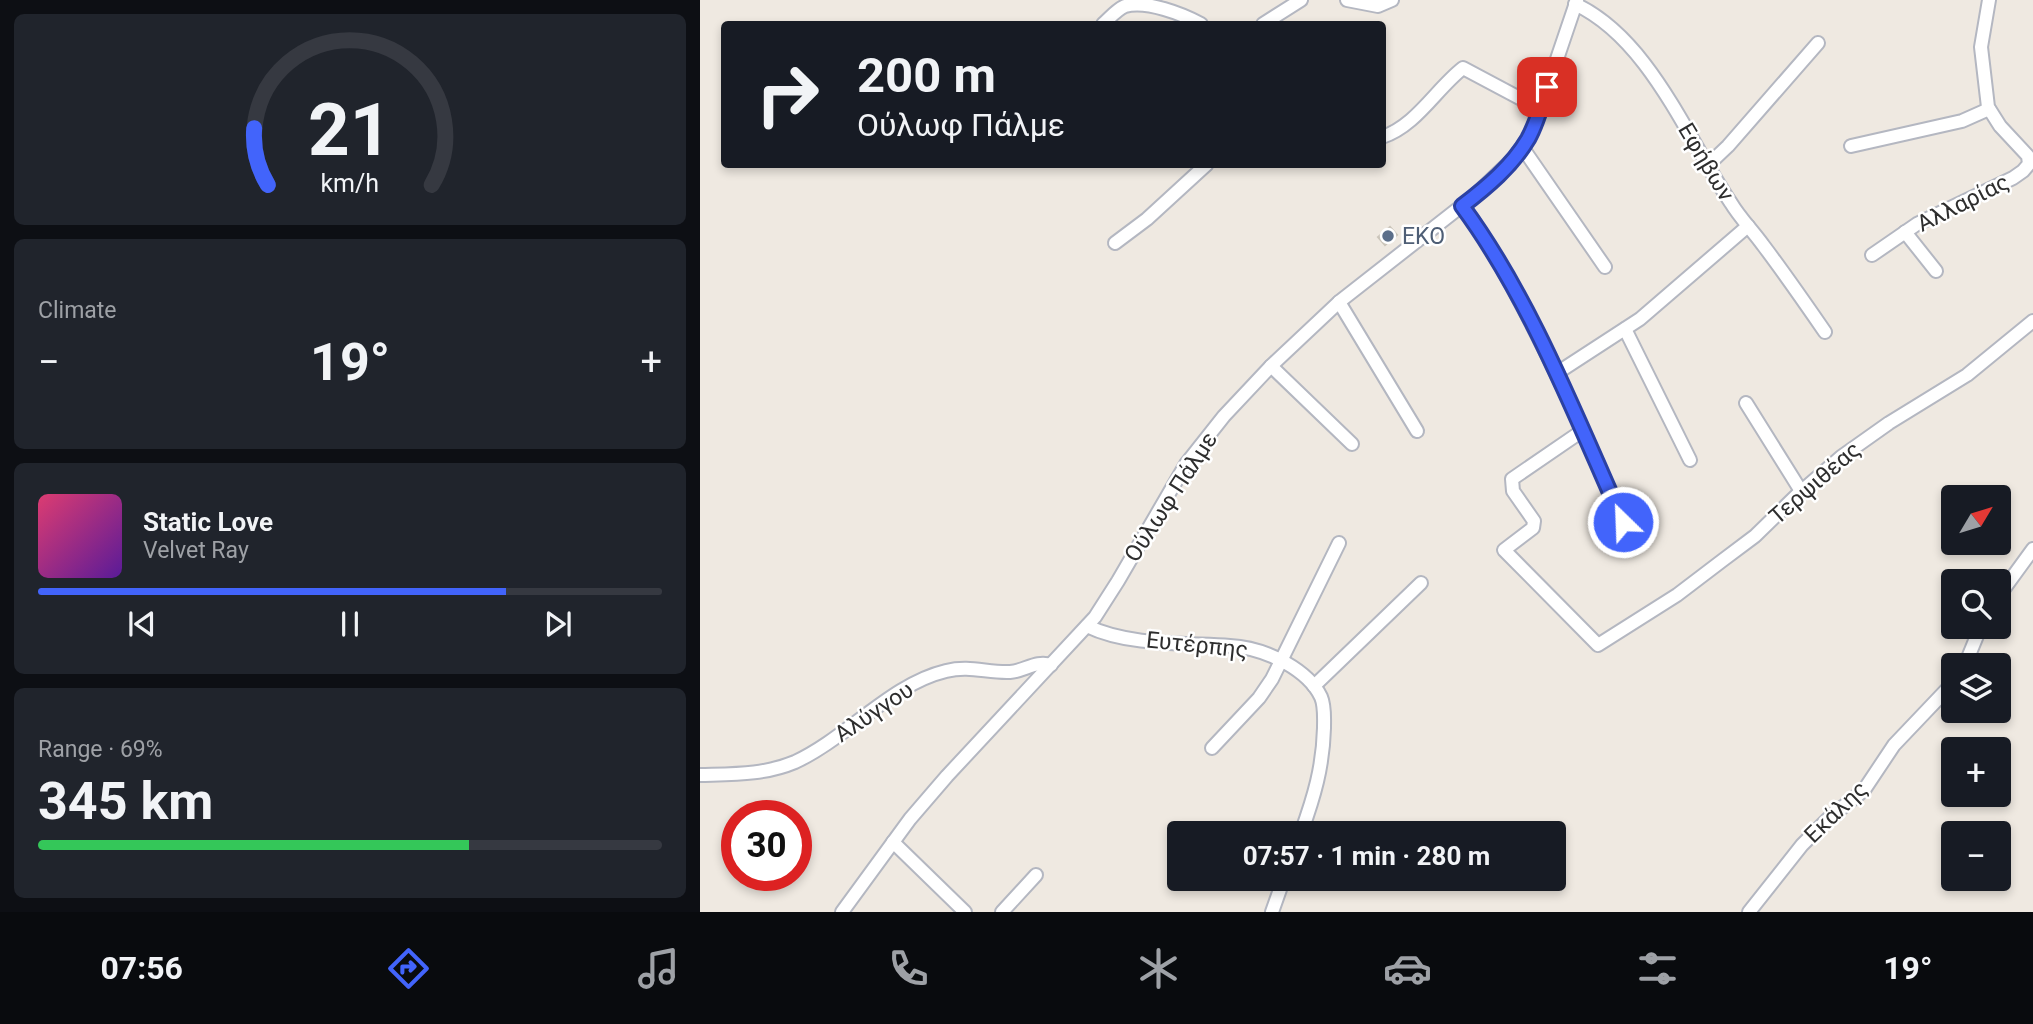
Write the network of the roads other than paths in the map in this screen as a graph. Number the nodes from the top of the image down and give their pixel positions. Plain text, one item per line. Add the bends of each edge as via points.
1 (1301, 0) edge
2 (1347, 0) edge
3 (1392, 0) edge
4 (1989, 0) edge
5 (1576, 2) edge
6 (1119, 4) edge
7 (1106, 21) edge
8 (1195, 21) edge
9 (1268, 21) edge
10 (1818, 43) dead end
11 (1540, 109) junction
12 (1989, 109) junction
13 (1386, 135) edge
14 (1851, 146) dead end
15 (1522, 147) junction
16 (1708, 165) junction
17 (1203, 168) edge
18 (1462, 206) junction
19 (1748, 226) junction
20 (1905, 232) junction
21 (1115, 243) dead end
22 (1872, 255) dead end
23 (1605, 267) dead end
24 (1936, 271) dead end
25 (1339, 302) junction
26 (2033, 321) edge
27 (1625, 329) junction
28 (1825, 332) dead end
29 (1270, 366) junction
30 (1557, 373) junction
31 (1746, 403) dead end
32 (1417, 431) dead end
33 (1582, 431) junction
34 (1352, 444) dead end
35 (1690, 460) dead end
36 (1801, 491) junction
37 (1339, 544) dead end
38 (1633, 544) dead end
39 (2033, 549) edge
40 (2011, 579) edge
41 (1421, 583) dead end
42 (1087, 626) junction
43 (1282, 661) junction
44 (1051, 665) junction
45 (1314, 686) junction
46 (1941, 696) edge
47 (1212, 748) dead end
48 (700, 775) edge
49 (1305, 821) edge
50 (893, 842) junction
51 (1036, 875) dead end
52 (1279, 891) edge
53 (842, 912) edge
54 (964, 912) edge
55 (1002, 912) edge
56 (1272, 912) edge
57 (1749, 912) edge

1 - 9 street
2 - 3 street via 1378,6
4 - 12 street, Αλλαρίας via 1981,47
5 - 11 street, Ούλωφ Πάλμε
5 - 16 street, Εφήβων via 1632,50 1672,104
6 - 7 street
6 - 8 street via 1150,5
10 - 16 street
11 - 13 street via 1463,68 1422,109
11 - 15 street, Ούλωφ Πάλμε
12 - 14 street via 1962,121
12 - 20 street, Αλλαρίας via 2028,156 2028,166 2014,178
15 - 18 street, Ούλωφ Πάλμε
15 - 23 street
16 - 19 street, Εφήβων
17 - 21 street
18 - 25 street, Ούλωφ Πάλμε
18 - 30 street via 1497,257
19 - 27 street
19 - 28 street, Εφήβων
20 - 22 street, Αλλαρίας
20 - 24 street
25 - 29 street, Ούλωφ Πάλμε
25 - 32 street
26 - 36 street, Τερψιθέας via 1973,370 1873,433
27 - 30 street
27 - 35 street
29 - 34 street
29 - 42 street, Ούλωφ Πάλμε via 1186,464
30 - 33 street
31 - 36 street
33 - 36 street, Τερψιθέας via 1513,479 1513,491 1534,521 1533,528 1504,550 1598,645 1677,595 1743,545
33 - 38 street
37 - 43 street
39 - 40 street
41 - 45 street
42 - 43 street, Ευτέρπης via 1139,639 1240,647
42 - 44 street, Ούλωφ Πάλμε
43 - 45 street, Ευτέρπης
43 - 47 street via 1266,688
44 - 48 street, Αλύγγου via 1040,663 1009,672 968,667 944,671 902,691 796,761 764,772
44 - 50 street, Ούλωφ Πάλμε via 947,776
45 - 49 street via 1323,704 1322,756
46 - 57 street, Εκάλης via 1894,745 1864,790 1802,845
50 - 53 street, Ούλωφ Πάλμε
50 - 54 street
51 - 55 street
52 - 56 street

